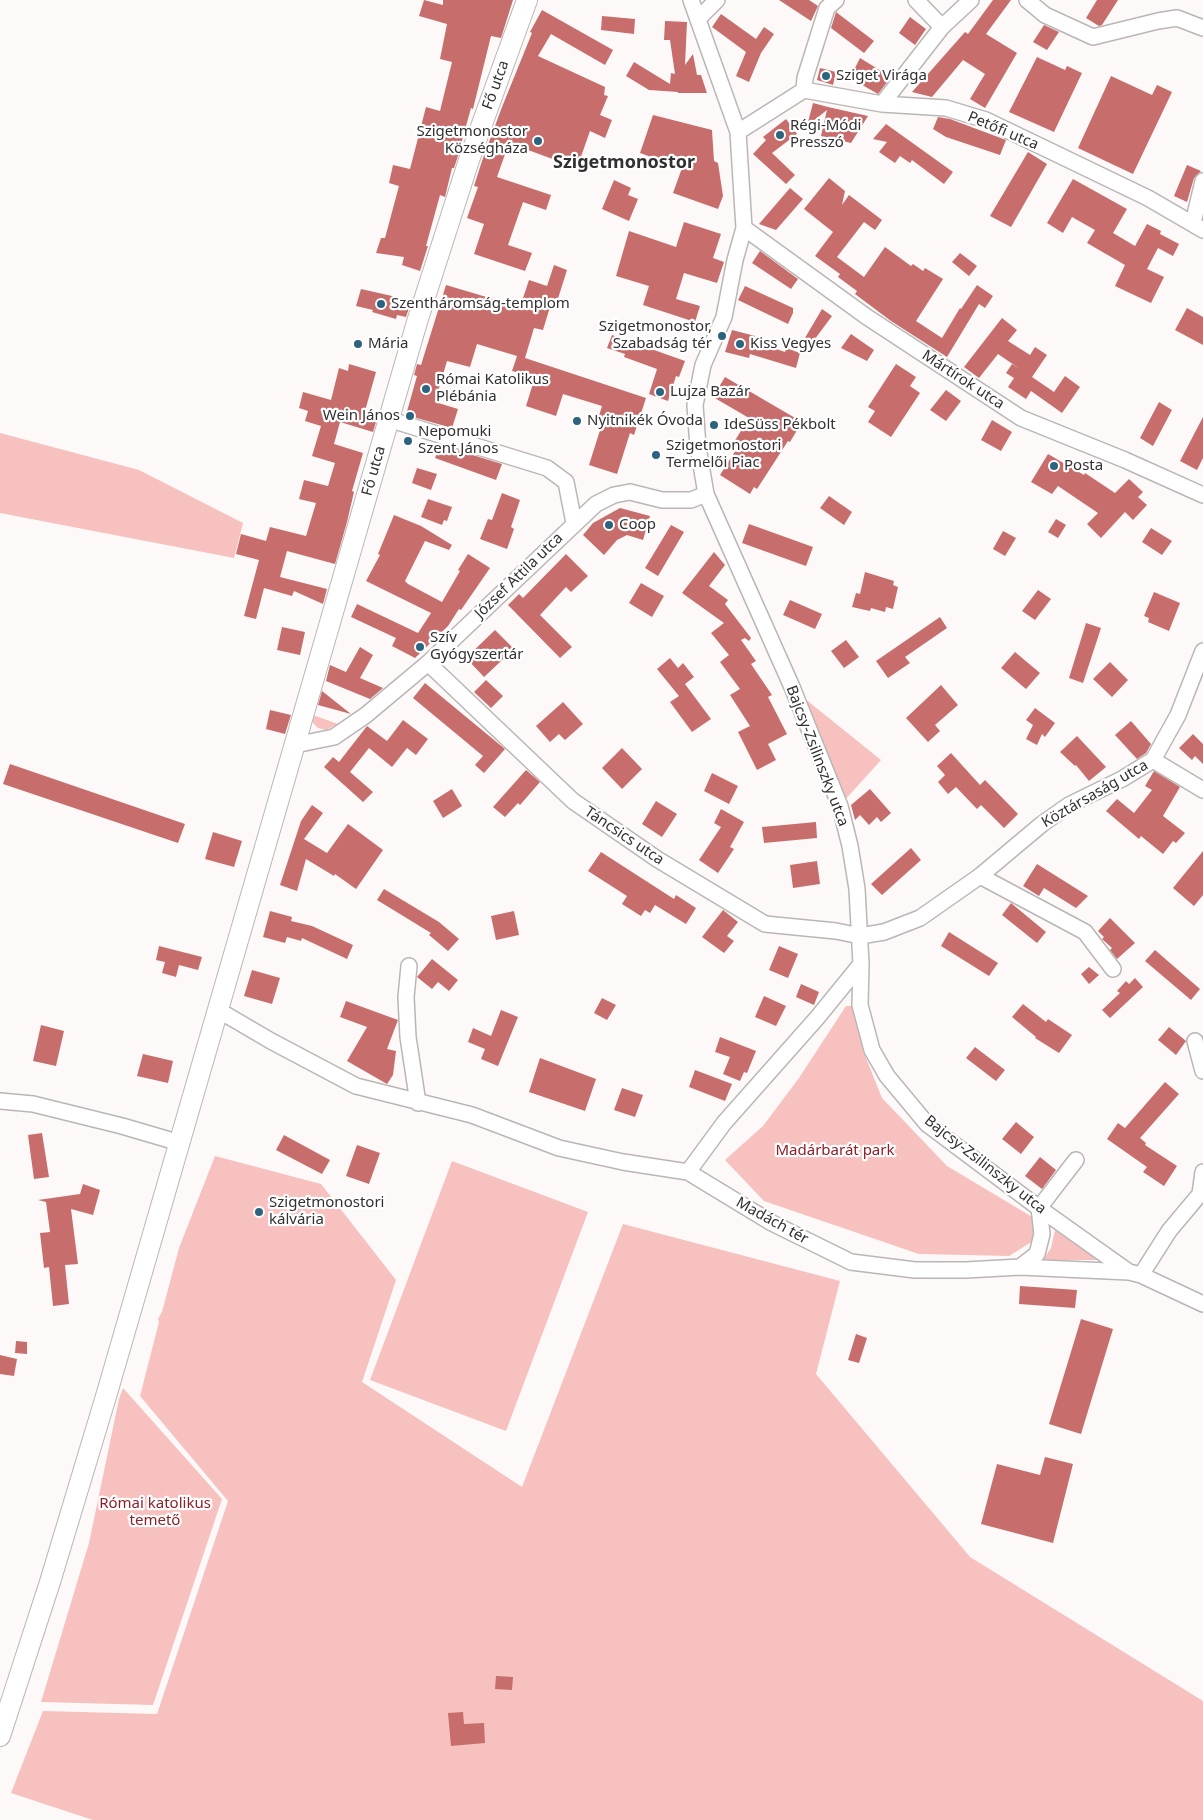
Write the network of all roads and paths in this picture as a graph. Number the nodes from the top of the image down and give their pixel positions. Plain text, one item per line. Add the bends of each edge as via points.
1 (527, 0) edge
2 (691, 0) edge
3 (717, 0) edge
4 (916, 0) edge
5 (971, 0) edge
6 (1026, 0) edge
7 (827, 3) edge
8 (698, 19) junction
9 (942, 27) junction
10 (1203, 28) edge
11 (804, 90) junction
12 (882, 104) junction
13 (738, 132) junction
14 (1203, 181) edge
15 (1198, 227) edge
16 (744, 228) junction
17 (388, 419) junction
18 (706, 494) junction
19 (1203, 495) edge
20 (574, 523) junction
21 (1203, 651) edge
22 (428, 663) junction
23 (295, 745) junction
24 (1153, 760) junction
25 (1203, 790) edge
26 (980, 876) junction
27 (860, 936) junction
28 (861, 964) junction
29 (409, 966) dead end
30 (1113, 969) dead end
31 (218, 1010) junction
32 (1196, 1041) dead end
33 (1203, 1071) edge
34 (3, 1101) edge
35 (418, 1103) junction
36 (180, 1142) junction
37 (1076, 1160) dead end
38 (688, 1172) junction
39 (1203, 1172) edge
40 (1201, 1194) edge
41 (1038, 1208) junction
42 (1020, 1267) junction
43 (1135, 1274) junction
44 (1203, 1304) edge
45 (0, 1736) edge

1 - 17 main road, Fő utca via 469,160
2 - 8 street, Bajcsy-Zsilinszky utca
3 - 8 street
4 - 9 street
5 - 9 street
6 - 10 street via 1045,15 1093,37 1177,18
7 - 11 street
8 - 13 street, Bajcsy-Zsilinszky utca
9 - 12 street
11 - 12 street, Petőfi utca
11 - 13 street
12 - 15 street, Petőfi utca via 946,108 986,120 1148,198
13 - 16 street, Bajcsy-Zsilinszky utca
14 - 15 street
16 - 18 street, Bajcsy-Zsilinszky utca via 724,317 703,365 695,405
16 - 19 street, Mártírok utca via 867,317 1021,418
17 - 20 street via 547,468 566,482
17 - 23 main road, Fő utca
18 - 20 street, József Attila utca via 691,500 662,500 630,492 614,495 596,504
18 - 27 street, Bajcsy-Zsilinszky utca via 792,687 840,806 858,889
20 - 22 street, József Attila utca
21 - 24 street, Köztársaság utca via 1178,715
22 - 23 street, József Attila utca via 366,715 334,737
22 - 27 street, Táncsics utca via 572,801 657,859 765,924
23 - 31 main road, Fő utca
24 - 25 street
24 - 26 street, Köztársaság utca via 1042,824
26 - 27 street, Köztársaság utca via 920,918 884,932
26 - 30 street via 1085,932
27 - 28 street, Bajcsy-Zsilinszky utca
28 - 38 street via 724,1123
28 - 41 street, Bajcsy-Zsilinszky utca via 860,1005 872,1050 887,1076 928,1124
29 - 35 street via 406,997 408,1037
31 - 35 street via 356,1086
31 - 36 main road, Fő utca
32 - 33 street
34 - 36 street via 33,1104
35 - 38 street via 472,1116 559,1148
36 - 45 main road, Fő utca via 53,1573
37 - 41 street
38 - 42 street, Madách tér via 772,1223 851,1262 915,1270
39 - 40 street
40 - 43 street
41 - 42 street via 1042,1234 1037,1254
41 - 43 street, Bajcsy-Zsilinszky utca
42 - 43 street, Madách tér
43 - 44 street

